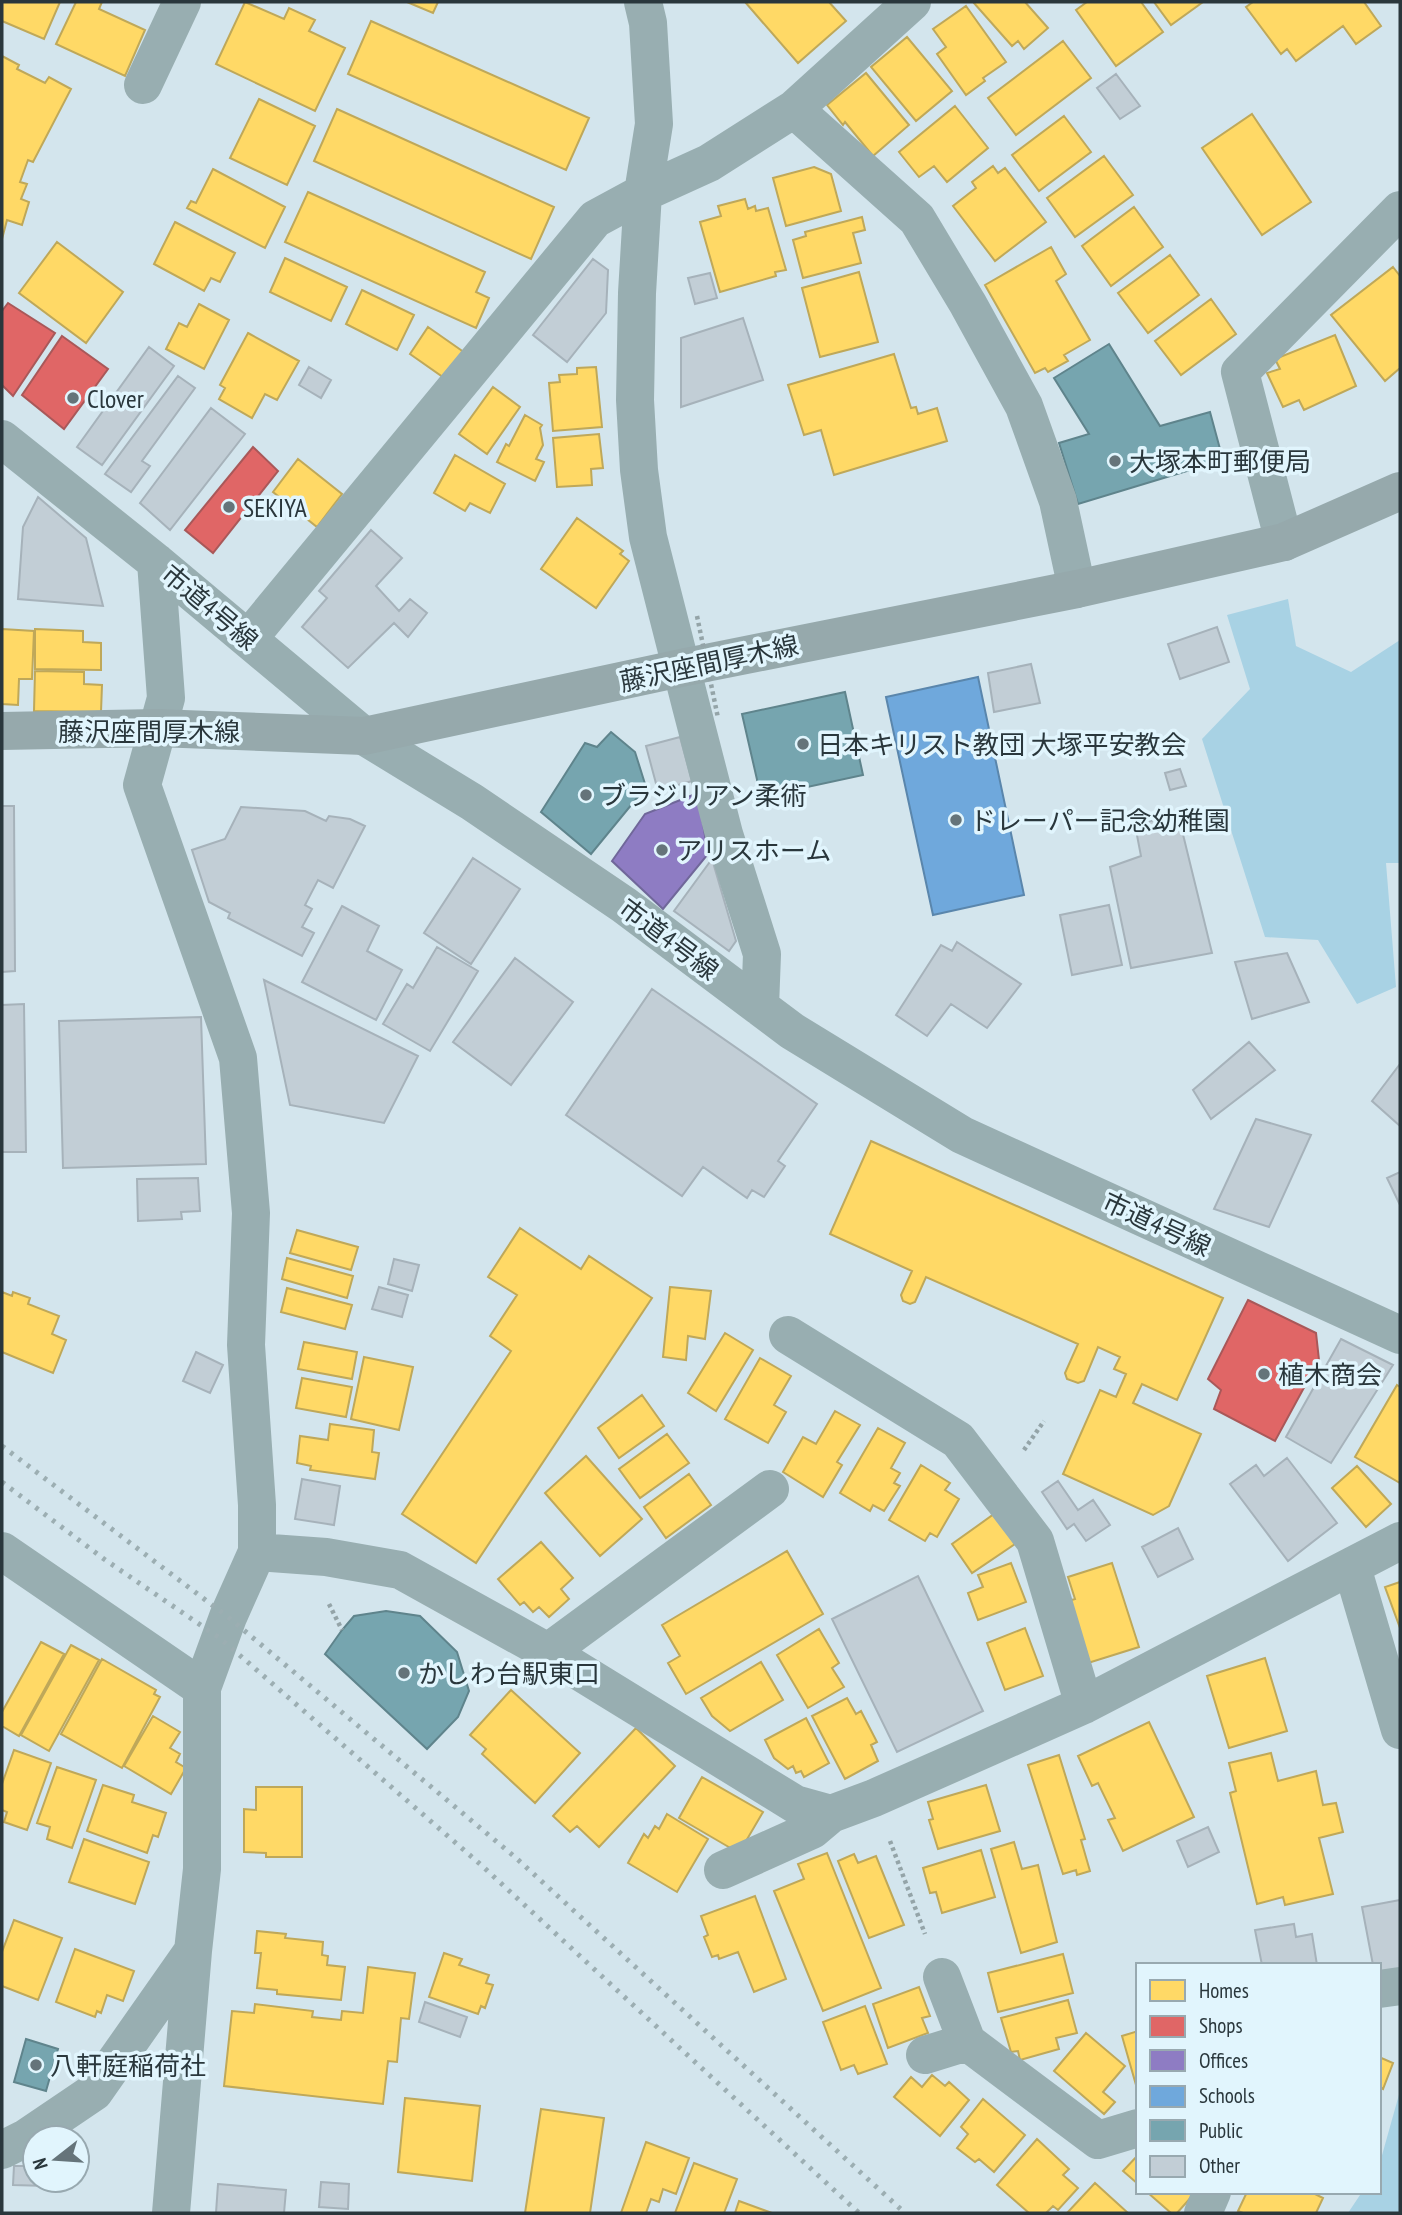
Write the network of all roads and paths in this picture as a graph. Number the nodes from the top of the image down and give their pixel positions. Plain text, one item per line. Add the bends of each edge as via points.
1 (183, 2) edge
2 (643, 2) edge
3 (912, 2) edge
4 (143, 85) dead end
5 (794, 109) junction
6 (643, 193) junction
7 (1400, 210) edge
8 (2, 439) edge
9 (1400, 491) edge
10 (1284, 542) junction
11 (156, 562) junction
12 (1077, 589) junction
13 (697, 616) dead end
14 (249, 638) junction
15 (681, 668) junction
16 (718, 718) dead end
17 (157, 728) junction
18 (2, 731) edge
19 (364, 736) junction
20 (760, 1007) junction
21 (788, 1335) dead end
22 (1400, 1335) edge
23 (769, 1489) dead end
24 (1400, 1541) edge
25 (2, 1551) edge
26 (257, 1552) junction
27 (1352, 1567) junction
28 (548, 1652) junction
29 (202, 1688) junction
30 (1084, 1705) junction
31 (1400, 1730) edge
32 (874, 1798) junction
33 (831, 1814) junction
34 (723, 1870) dead end
35 (193, 1951) junction
36 (942, 1977) joint
37 (1400, 1986) edge
38 (1381, 1989) edge
39 (967, 2042) junction
40 (925, 2055) dead end
41 (1136, 2128) edge
42 (2, 2150) edge
43 (1211, 2194) edge
44 (171, 2213) edge
45 (1203, 2213) edge

1 - 4 street
2 - 6 street via 654,124
3 - 5 street
5 - 6 street via 709,163
5 - 12 street via 917,219 968,304 1024,406 1058,500
6 - 14 street via 595,219
6 - 15 street via 635,400 639,470 648,537
7 - 10 street via 1240,372
8 - 11 street, 市道4号線
9 - 10 main road, 藤沢座間厚木線
10 - 12 main road, 藤沢座間厚木線
11 - 14 street, 市道4号線
11 - 17 street via 166,698
12 - 15 main road, 藤沢座間厚木線
13 - 16 path, bridge
14 - 19 street, 市道4号線
15 - 19 main road, 藤沢座間厚木線
15 - 20 street via 724,834 762,954
17 - 18 main road, 藤沢座間厚木線
17 - 19 main road, 藤沢座間厚木線
17 - 26 street via 142,785 238,1058 251,1213 246,1345
19 - 20 street, 市道4号線 via 480,807 624,905
20 - 22 street, 市道4号線 via 962,1135
21 - 30 street via 958,1440 1035,1541
23 - 28 street
24 - 27 street
25 - 29 street
26 - 28 street via 326,1557 400,1570
26 - 29 street
27 - 30 street
27 - 31 street
28 - 33 street via 795,1804
29 - 35 street via 202,1869
30 - 32 street
32 - 33 street
32 - 36 path
33 - 34 street via 811,1830
35 - 42 street via 94,2092
35 - 44 street
36 - 39 street
37 - 38 street
39 - 40 street
39 - 41 street via 1098,2140
43 - 45 street

